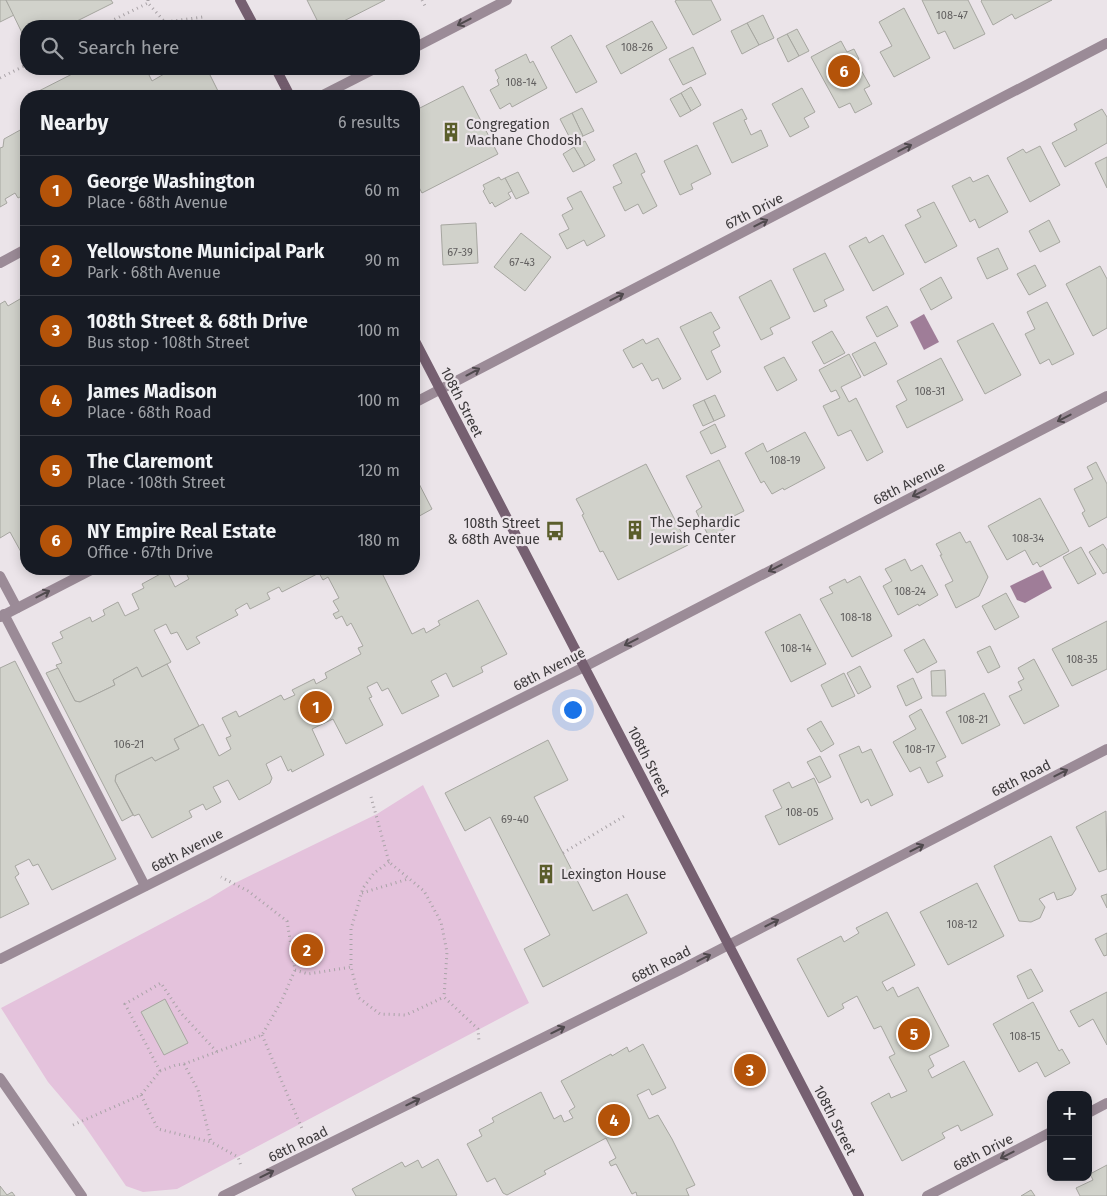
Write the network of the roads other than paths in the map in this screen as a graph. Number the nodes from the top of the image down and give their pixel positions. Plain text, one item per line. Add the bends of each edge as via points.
1 (240, 0) edge
2 (507, 0) edge
3 (251, 20) edge
4 (1107, 43) edge
5 (420, 45) edge
6 (279, 75) edge
7 (362, 75) edge
8 (287, 90) edge
9 (333, 90) edge
10 (20, 252) edge
11 (0, 263) edge
12 (420, 351) edge
13 (440, 390) junction
14 (1107, 396) edge
15 (420, 400) edge
16 (80, 575) edge
17 (0, 576) edge
18 (17, 608) junction
19 (2, 615) edge
20 (584, 666) junction
21 (1107, 749) edge
22 (145, 886) junction
23 (729, 945) junction
24 (0, 959) edge
25 (0, 1078) edge
26 (1107, 1103) edge
27 (1092, 1111) edge
28 (1047, 1134) edge
29 (82, 1196) edge
30 (223, 1196) edge
31 (859, 1196) edge
32 (927, 1196) edge

1 - 3 main road
2 -> 5 street
13 -> 4 street, 67th Drive
6 - 8 main road
7 - 9 street
10 - 11 street
12 - 13 main road, 108th Street
13 - 15 street, 67th Drive
13 - 20 main road, 108th Street
14 -> 20 street, 68th Avenue
18 -> 16 street
17 - 18 street
18 - 19 street
19 - 22 street
20 - 22 street, 68th Avenue
20 - 23 main road, 108th Street
23 -> 21 street, 68th Road
22 - 24 street, 68th Avenue
30 -> 23 street, 68th Road
23 - 31 main road, 108th Street
25 - 29 street
26 - 27 street
28 -> 32 street, 68th Drive

